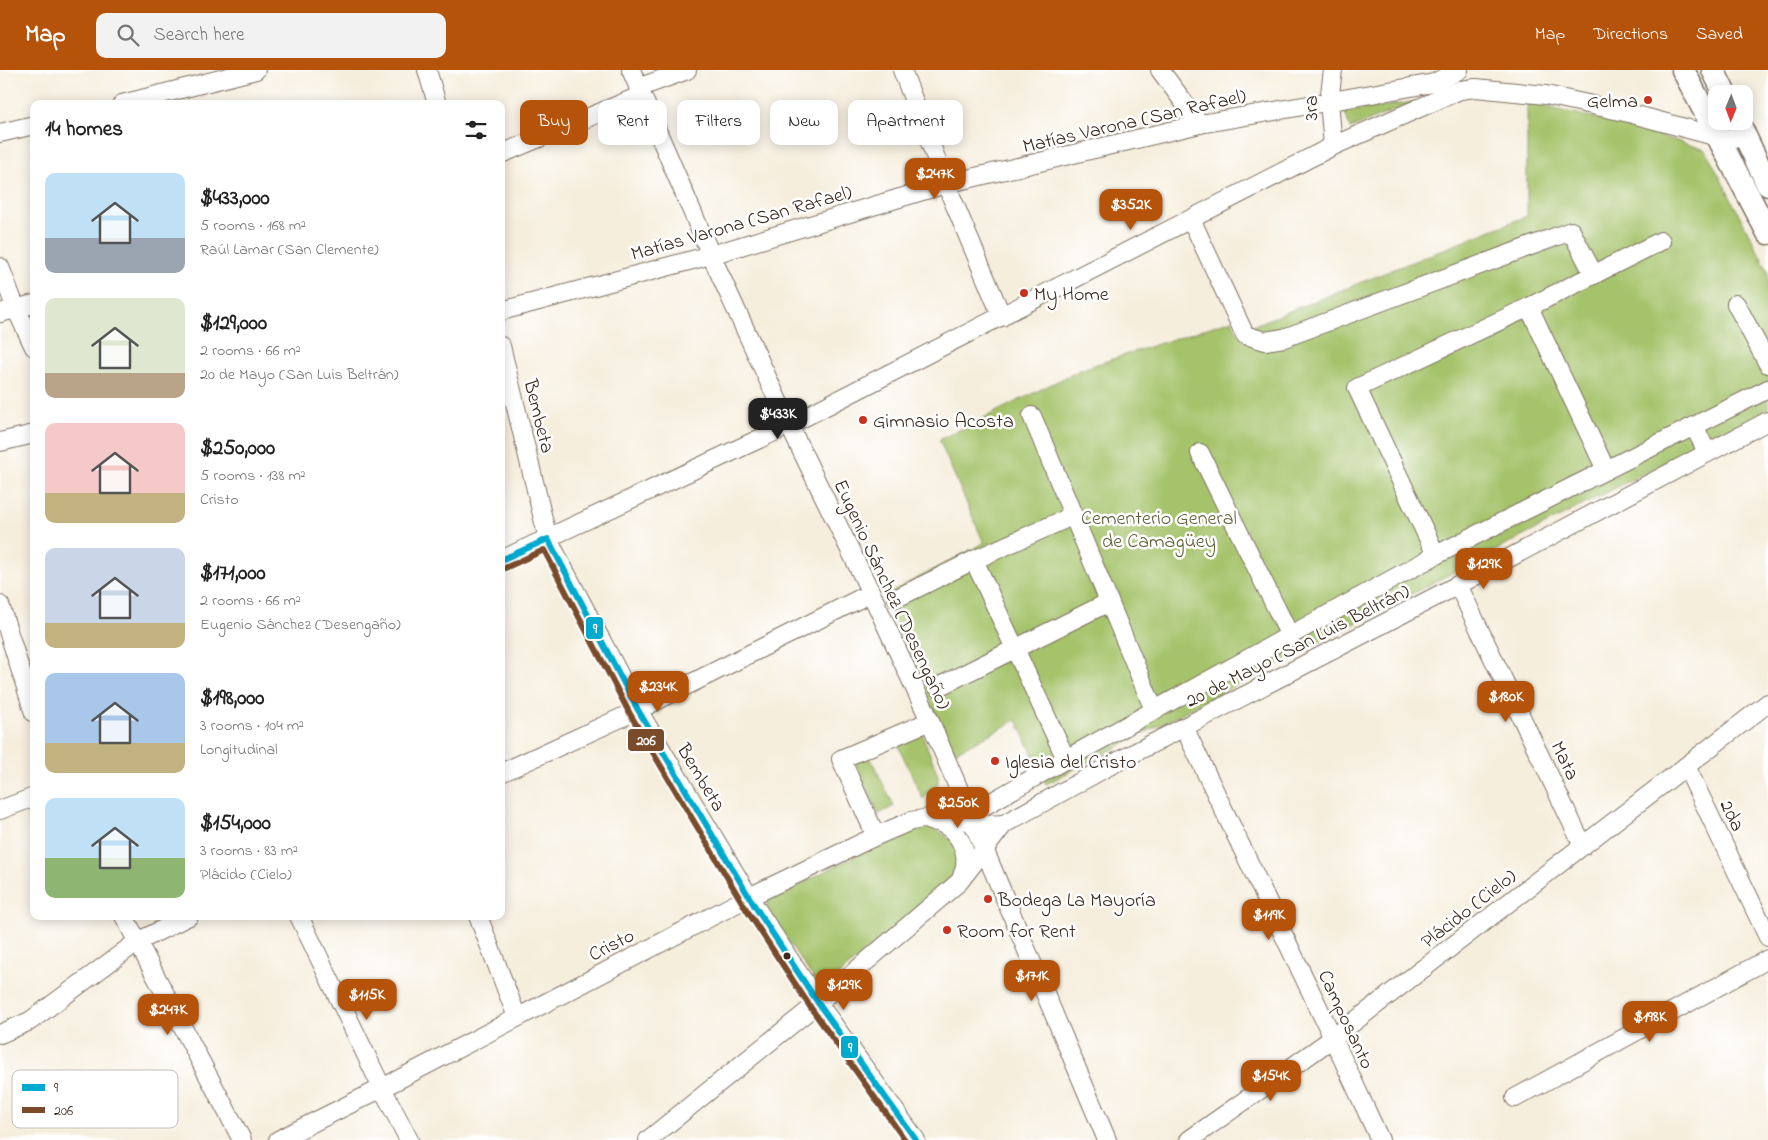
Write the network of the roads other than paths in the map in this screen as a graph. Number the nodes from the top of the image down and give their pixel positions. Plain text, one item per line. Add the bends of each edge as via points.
1 (256, 70) edge
2 (427, 70) edge
3 (630, 70) edge
4 (687, 70) edge
5 (902, 70) edge
6 (1160, 70) edge
7 (1332, 70) edge
8 (1459, 70) edge
9 (1471, 70) edge
10 (1683, 70) edge
11 (1476, 88) junction
12 (640, 92) junction
13 (1436, 92) junction
14 (172, 98) edge
15 (155, 100) edge
16 (435, 100) edge
17 (1330, 101) junction
18 (1200, 124) junction
19 (30, 126) edge
20 (1743, 130) edge
21 (0, 133) edge
22 (1718, 137) junction
23 (1333, 146) junction
24 (505, 152) edge
25 (946, 184) junction
26 (1768, 185) edge
27 (1191, 219) junction
28 (1768, 234) edge
29 (1661, 241) dead end
30 (711, 254) junction
31 (0, 267) edge
32 (1594, 274) junction
33 (1736, 304) dead end
34 (30, 305) edge
35 (1529, 307) junction
36 (505, 309) edge
37 (8, 311) edge
38 (1002, 317) junction
39 (30, 341) edge
40 (505, 362) edge
41 (1768, 364) edge
42 (1768, 389) edge
43 (1032, 416) dead end
44 (1768, 421) edge
45 (789, 425) junction
46 (1694, 426) junction
47 (30, 435) edge
48 (0, 442) edge
49 (1704, 446) dead end
50 (1200, 453) dead end
51 (1606, 470) junction
52 (1072, 516) junction
53 (548, 539) junction
54 (1436, 555) junction
55 (505, 558) edge
56 (974, 560) junction
57 (1458, 585) junction
58 (872, 593) junction
59 (897, 598) dead end
60 (1109, 602) junction
61 (0, 605) edge
62 (1290, 636) junction
63 (1016, 649) junction
64 (938, 687) dead end
65 (30, 700) edge
66 (1768, 703) edge
67 (638, 710) junction
68 (1154, 710) junction
69 (930, 721) junction
70 (1184, 727) junction
71 (1066, 759) junction
72 (1686, 766) junction
73 (505, 771) edge
74 (30, 799) edge
75 (0, 810) edge
76 (968, 819) junction
77 (910, 821) junction
78 (1004, 824) junction
79 (876, 836) junction
80 (1583, 846) junction
81 (984, 851) junction
82 (959, 882) junction
83 (749, 897) junction
84 (126, 920) edge
85 (181, 920) edge
86 (301, 920) edge
87 (480, 920) edge
88 (1768, 937) edge
89 (137, 942) junction
90 (1768, 959) edge
91 (818, 1003) junction
92 (517, 1017) junction
93 (0, 1034) edge
94 (1333, 1038) junction
95 (382, 1088) junction
96 (1515, 1098) dead end
97 (242, 1140) edge
98 (278, 1140) edge
99 (409, 1140) edge
100 (648, 1140) edge
101 (916, 1140) edge
102 (1107, 1140) edge
103 (1189, 1140) edge
104 (1380, 1140) edge

1 - 14 street
2 - 16 street
3 - 12 street, Eugenio Sánchez (Desengaño)
4 - 12 street
5 - 25 street
6 - 18 street
7 - 17 street, 3ra
8 - 13 street, Matías Varona (San Rafael)
9 - 11 street
10 - 22 main road
11 - 13 street
11 - 22 street via 1546,95
12 - 24 street
12 - 30 street, Eugenio Sánchez (Desengaño)
13 - 17 street, Matías Varona (San Rafael)
13 - 23 street
14 - 15 street
17 - 18 street, Matías Varona (San Rafael)
17 - 23 street, 3ra
18 - 25 street, Matías Varona (San Rafael)
19 - 21 street
20 - 22 street
20 - 26 main road
22 - 28 main road
23 - 27 street
25 - 30 street, Matías Varona (San Rafael)
25 - 38 street
27 - 32 street via 1245,335 1265,341 1284,338 1570,231
27 - 38 street
29 - 32 street
30 - 36 street, Matías Varona (San Rafael)
30 - 45 street, Eugenio Sánchez (Desengaño)
31 - 37 street
32 - 35 street
33 - 41 street
34 - 37 street
35 - 51 street
35 - 54 street via 1357,388
37 - 39 street
38 - 45 street
40 - 53 street, Bembeta
42 - 46 street
43 - 52 street
44 - 57 street, 20 de Mayo (San Luis Beltrán)
45 - 53 street
45 - 58 street, Eugenio Sánchez (Desengaño)
46 - 49 street
46 - 51 street
47 - 48 street
50 - 62 street
51 - 54 street
52 - 56 street
52 - 60 street
53 - 55 street
53 - 67 street, Bembeta
54 - 62 street
56 - 59 street
56 - 63 street
57 - 70 street, 20 de Mayo (San Luis Beltrán)
57 - 80 street, Mata
58 - 67 street
58 - 69 street, Eugenio Sánchez (Desengaño)
60 - 63 street
60 - 68 street
61 - 65 street
62 - 68 street
63 - 64 street
63 - 71 street
66 - 72 street, Plácido (Cielo)
67 - 73 street
67 - 83 street, Bembeta
68 - 71 street
69 - 76 street, Eugenio Sánchez (Desengaño)
69 - 79 street via 842,759
70 - 78 street, 20 de Mayo (San Luis Beltrán)
70 - 94 street, Camposanto
71 - 76 street
72 - 80 street, Plácido (Cielo)
72 - 88 street, 2da
74 - 75 street
76 - 77 street, Cristo via 941,816
76 - 78 street, 20 de Mayo (San Luis Beltrán) via 988,825
76 - 81 street, Eugenio Sánchez (Desengaño)
77 - 79 street, Cristo
77 - 82 street via 932,821 957,835 965,850 966,867
78 - 81 street, 20 de Mayo (San Luis Beltrán)
79 - 83 street, Cristo
80 - 94 street, Plácido (Cielo)
81 - 82 street, 20 de Mayo (San Luis Beltrán)
81 - 102 street, Eugenio Sánchez (Desengaño)
82 - 91 street, 20 de Mayo (San Luis Beltrán)
83 - 91 street, Bembeta
83 - 92 street, Cristo
84 - 89 street
85 - 89 street
86 - 95 street
87 - 92 street
89 - 93 street via 30,1021
89 - 97 street
90 - 96 street
91 - 100 street, 20 de Mayo (San Luis Beltrán)
91 - 101 street, Bembeta
92 - 95 street, Cristo
94 - 103 street, Plácido (Cielo)
94 - 104 street, Camposanto
95 - 98 street, Cristo
95 - 99 street

